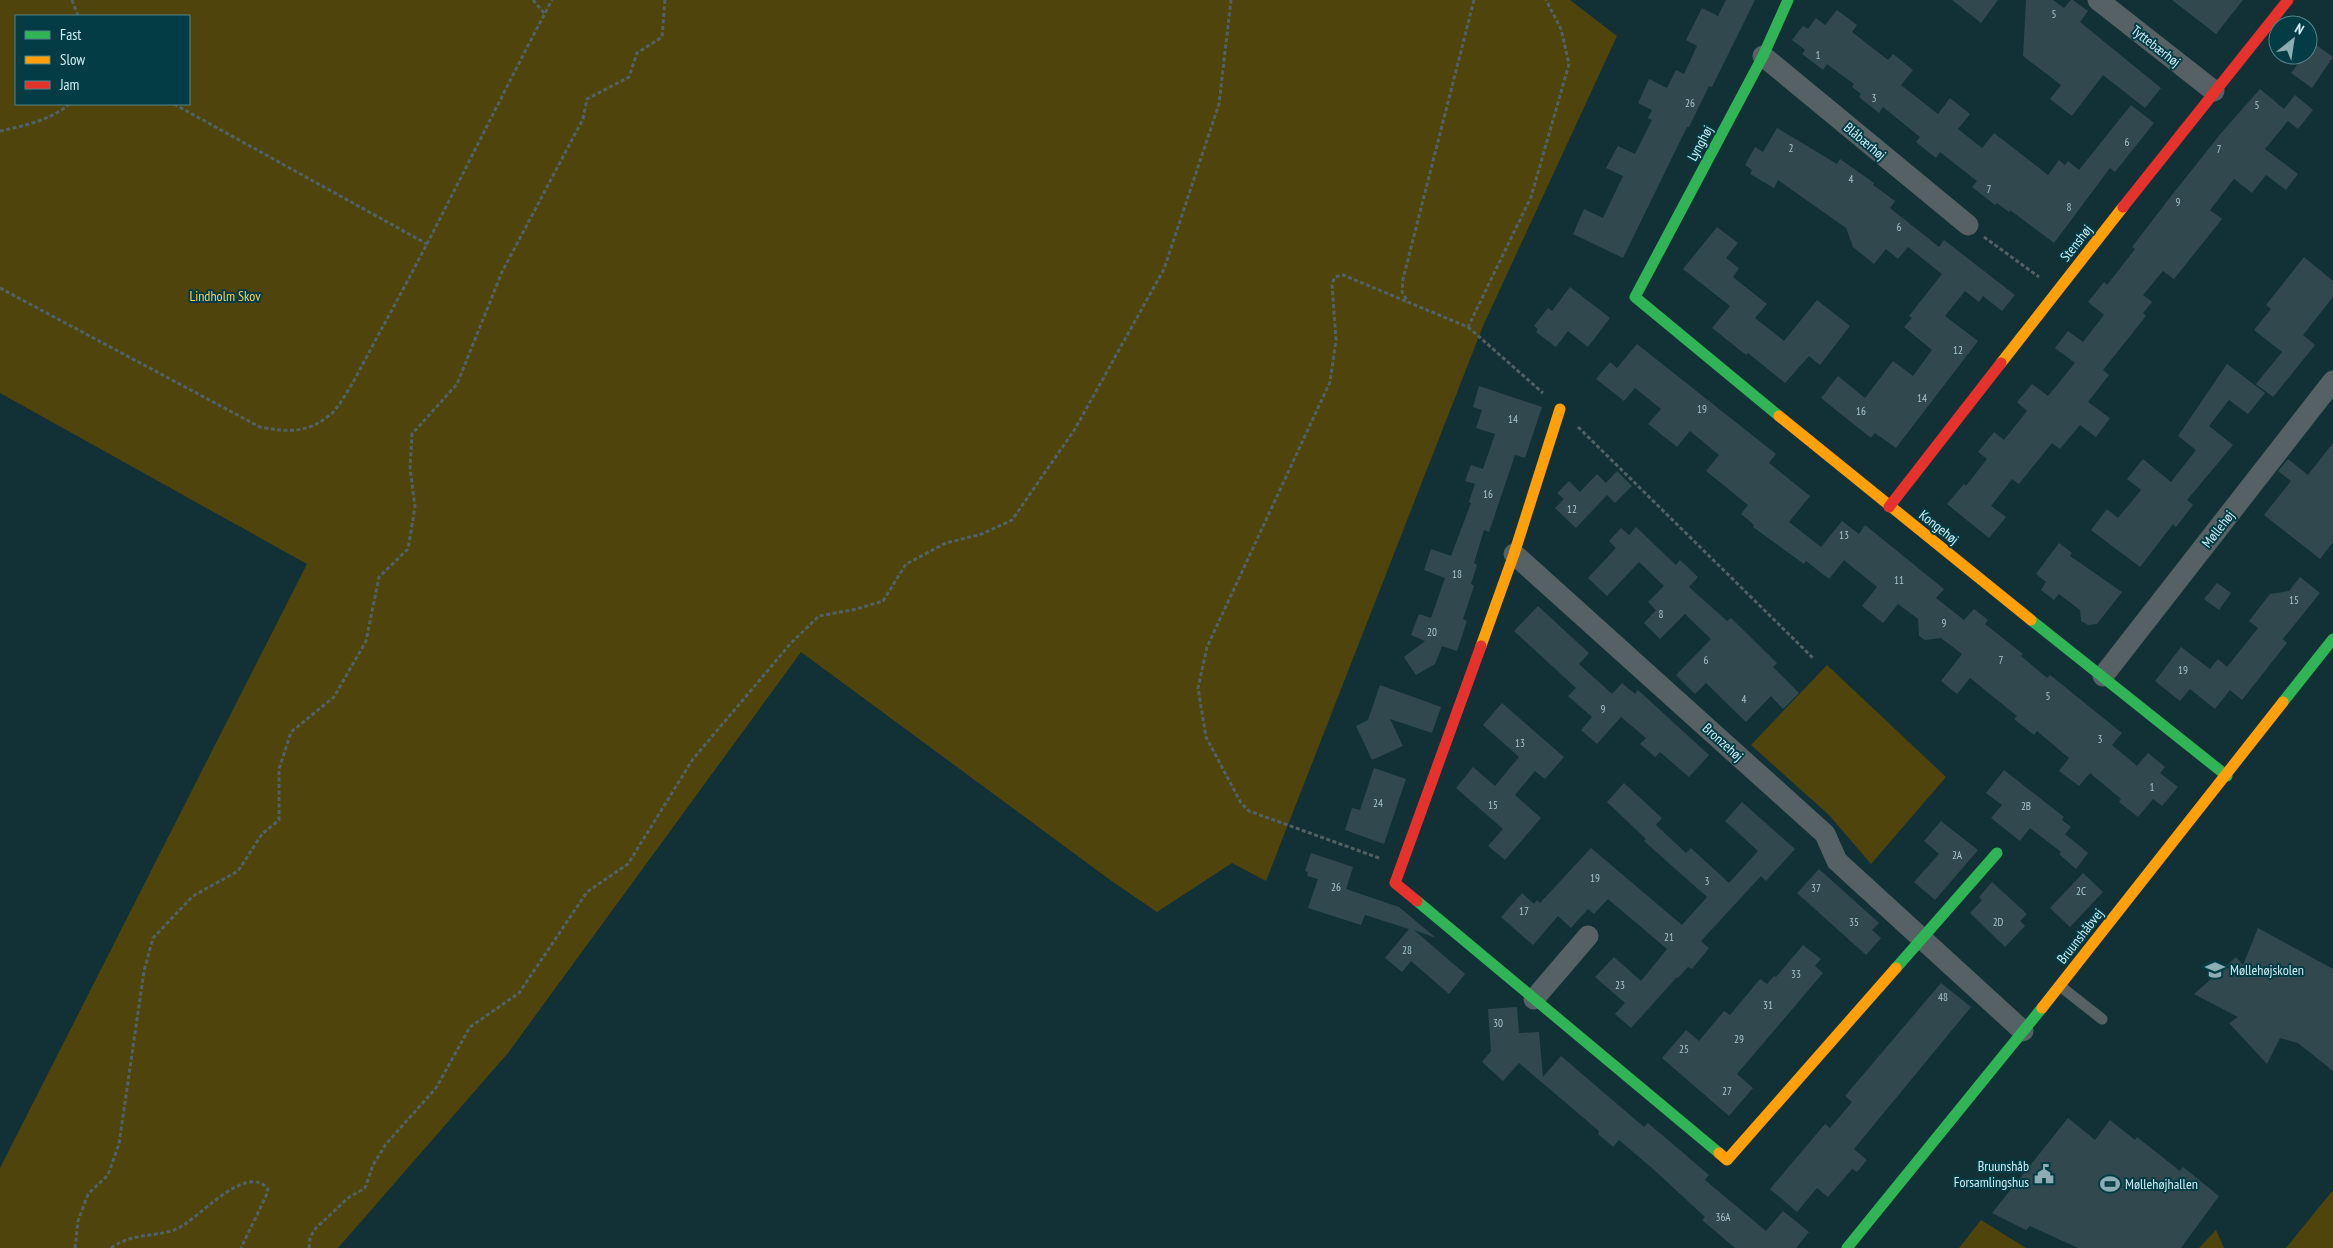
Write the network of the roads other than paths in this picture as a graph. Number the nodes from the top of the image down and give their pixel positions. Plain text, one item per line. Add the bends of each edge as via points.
1 (1788, 0) edge
2 (2098, 0) edge
3 (2288, 0) edge
4 (1763, 56) junction
5 (2214, 91) junction
6 (1968, 226) road end
7 (1635, 297) joint
8 (2333, 381) edge
9 (1560, 408) road end
10 (1889, 507) junction
11 (1514, 554) junction
12 (2333, 639) edge
13 (2103, 676) junction
14 (2226, 776) junction
15 (1997, 853) dead end
16 (1588, 936) dead end
17 (1922, 938) junction
18 (2060, 986) junction
19 (1534, 999) junction
20 (2102, 1019) dead end
21 (2023, 1031) junction
22 (1847, 1248) edge

1 - 4 street, Lynghøj
2 - 5 street, Tyttebærhøj
3 - 5 street, Stenshøj
4 - 6 street, Blåbærhøj
4 - 7 street, Lynghøj
5 - 10 street, Stenshøj
7 - 10 street, Kongehøj
8 - 13 street, Møllehøj
9 - 11 street
10 - 13 street, Kongehøj
11 - 17 street, Bronzehøj via 1825,834 1837,861
11 - 19 street via 1395,883
12 - 14 street, Bruunshåbvej
13 - 14 street, Kongehøj
14 - 18 street, Bruunshåbvej
15 - 17 street
16 - 19 street
17 - 19 street via 1727,1160
17 - 21 street, Bronzehøj
18 - 20 lane
18 - 21 street, Bruunshåbvej
21 - 22 street, Bruunshåbvej

